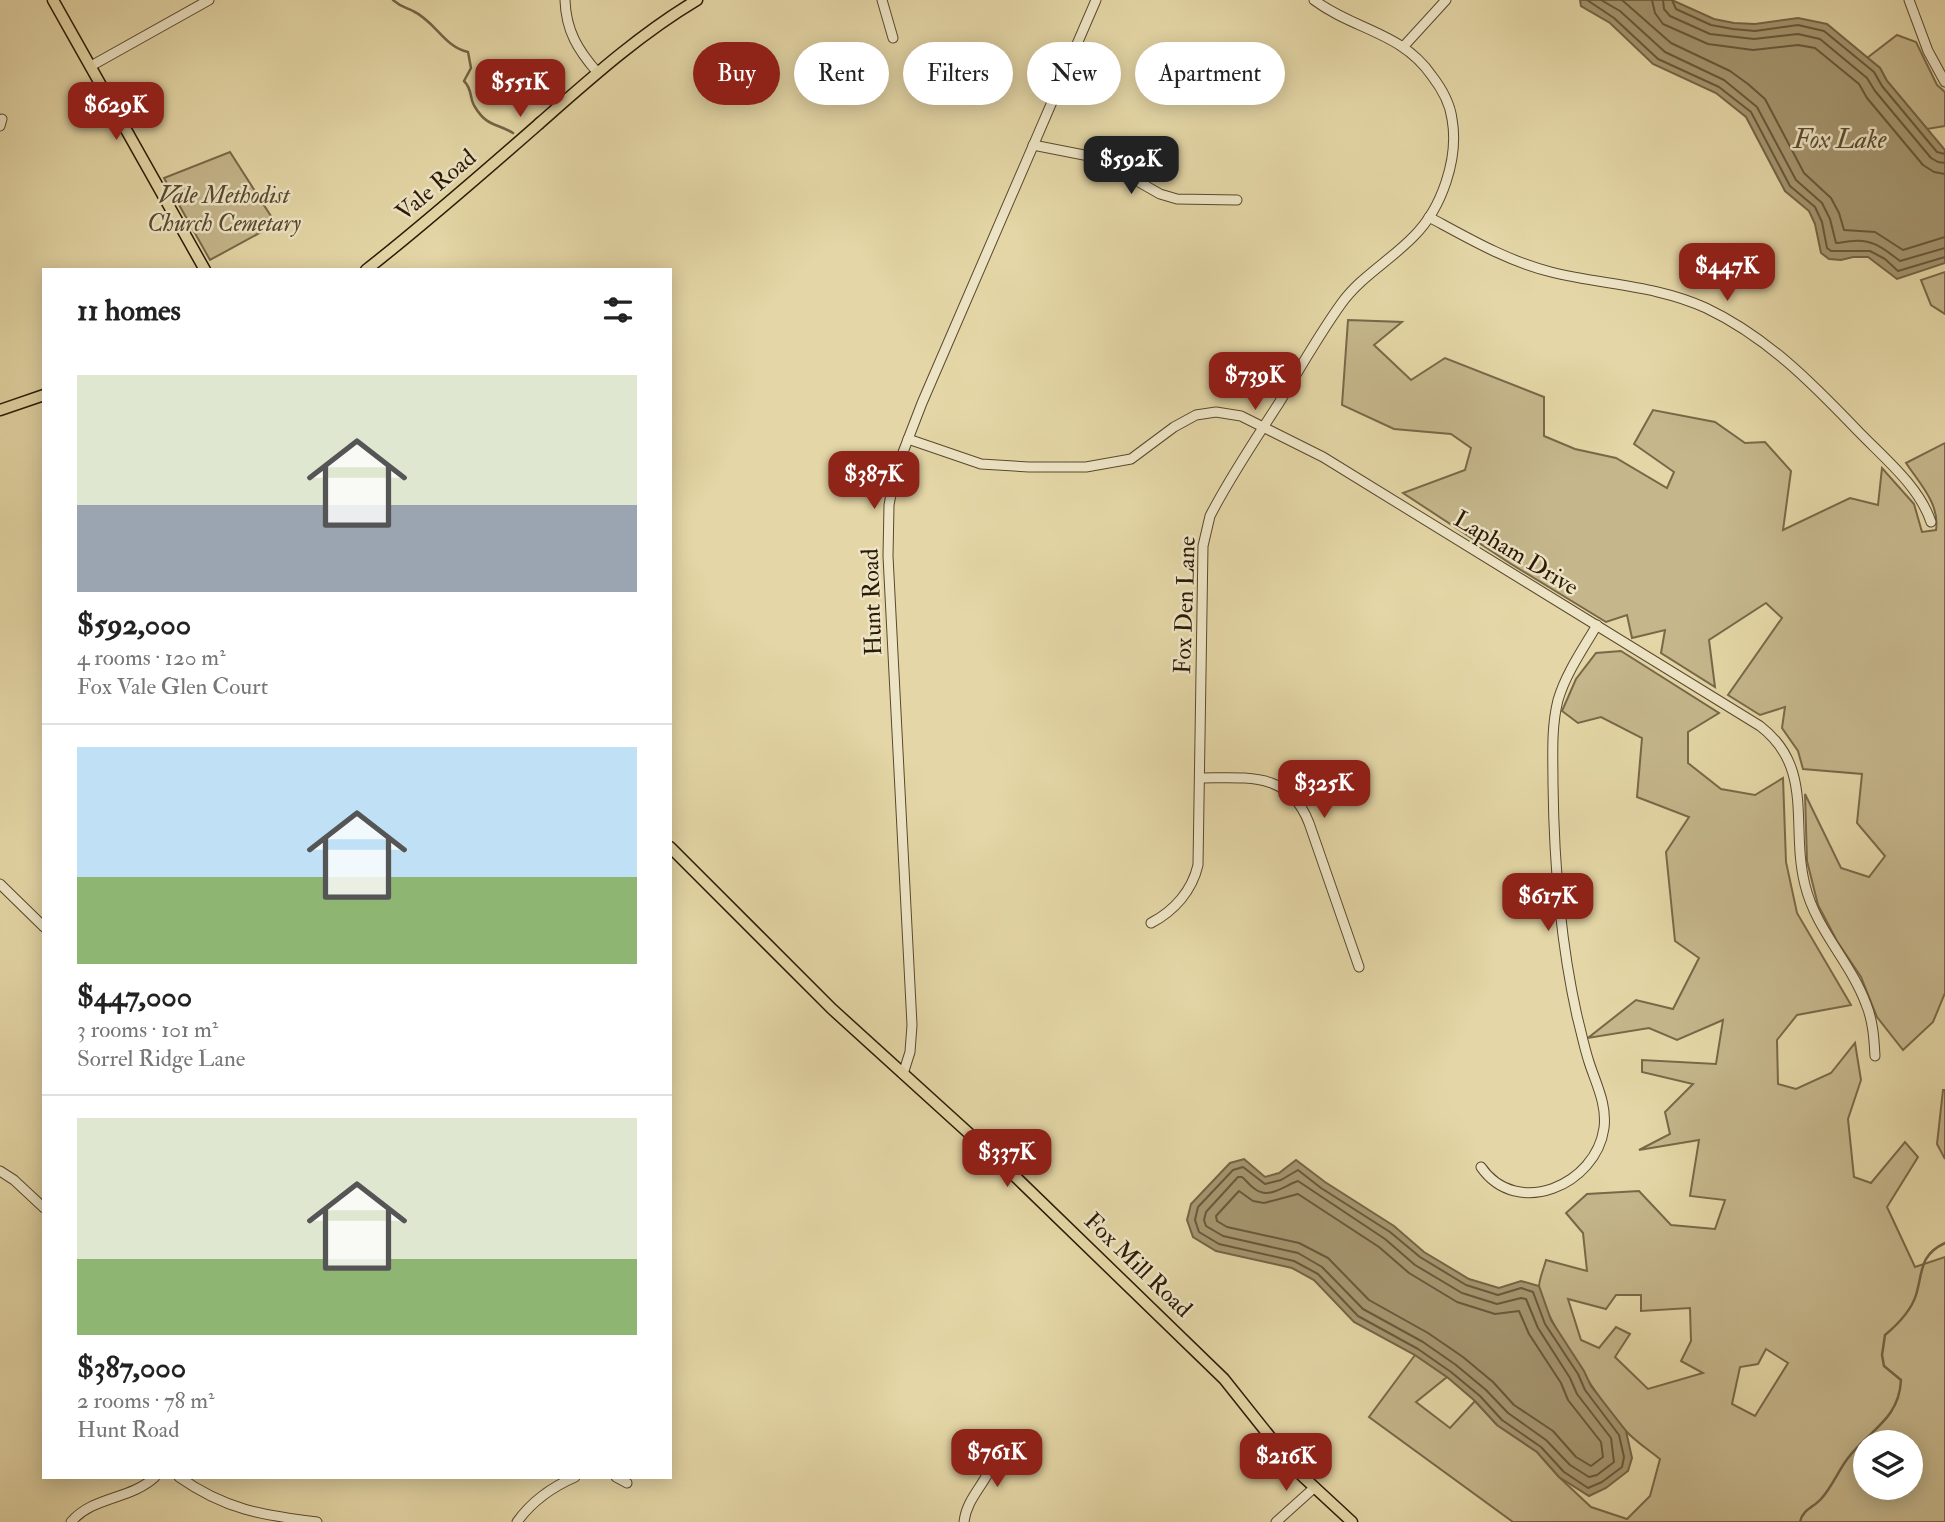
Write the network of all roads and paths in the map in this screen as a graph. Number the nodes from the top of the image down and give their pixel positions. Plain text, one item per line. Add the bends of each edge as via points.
1 (53, 0) edge
2 (208, 0) edge
3 (565, 0) edge
4 (697, 0) edge
5 (882, 0) edge
6 (1096, 0) edge
7 (1314, 0) edge
8 (1446, 0) edge
9 (1909, 0) edge
10 (893, 38) dead end
11 (1404, 46) junction
12 (91, 66) junction
13 (597, 72) junction
14 (1945, 82) edge
15 (1033, 145) junction
16 (1237, 200) dead end
17 (1429, 217) junction
18 (204, 268) edge
19 (368, 268) edge
20 (42, 396) edge
21 (0, 411) edge
22 (1264, 426) junction
23 (908, 439) junction
24 (1931, 522) dead end
25 (1597, 625) junction
26 (1200, 778) junction
27 (672, 849) edge
28 (0, 884) edge
29 (1151, 923) dead end
30 (42, 925) edge
31 (1359, 967) dead end
32 (1875, 1056) dead end
33 (903, 1074) junction
34 (1481, 1167) dead end
35 (0, 1171) edge
36 (42, 1206) edge
37 (995, 1451) dead end
38 (153, 1479) edge
39 (182, 1479) edge
40 (571, 1479) edge
41 (620, 1479) edge
42 (627, 1483) dead end
43 (1315, 1487) junction
44 (71, 1522) edge
45 (317, 1522) edge
46 (517, 1522) edge
47 (964, 1522) edge
48 (1276, 1522) edge
49 (1352, 1522) edge

1 - 12 main road
2 - 12 street
3 - 13 street via 570,34
4 - 13 main road, Vale Road
5 - 10 street
6 - 15 street, Hunt Road
7 - 11 street, Fox Den Lane
8 - 11 street
9 - 14 street via 1931,59
11 - 17 street, Fox Den Lane via 1431,74 1452,117 1449,167
12 - 18 main road
13 - 19 main road, Vale Road
15 - 16 street via 1089,156 1177,199
15 - 23 street, Hunt Road
17 - 22 street, Fox Den Lane via 1344,299
17 - 24 street via 1540,269 1660,291 1747,331 1781,355 1900,474 1923,503
20 - 21 main road
22 - 23 street, Lapham Drive via 1226,413 1196,415 1131,459 1086,467 1000,467
22 - 25 street, Lapham Drive via 1323,457
22 - 26 street, Fox Den Lane via 1217,502 1206,531
23 - 33 street, Hunt Road via 892,484 888,525 912,1025
25 - 32 street, Lapham Drive via 1760,726 1787,754 1796,786 1806,888 1820,924 1867,1004
25 - 34 street via 1565,683 1553,734 1562,930 1584,1046 1604,1107 1603,1130 1589,1163 1553,1188 1507,1189
26 - 29 street, Fox Den Lane via 1196,873 1180,901
26 - 31 street via 1263,780 1285,789 1298,801
27 - 33 main road, Fox Mill Road
28 - 30 street
33 - 43 main road, Fox Mill Road via 1040,1199 1224,1379
35 - 36 street
37 - 47 street
38 - 44 street via 136,1491 83,1510
39 - 45 street via 229,1506
40 - 46 street via 535,1501
41 - 42 street
43 - 48 street
43 - 49 main road, Fox Mill Road

